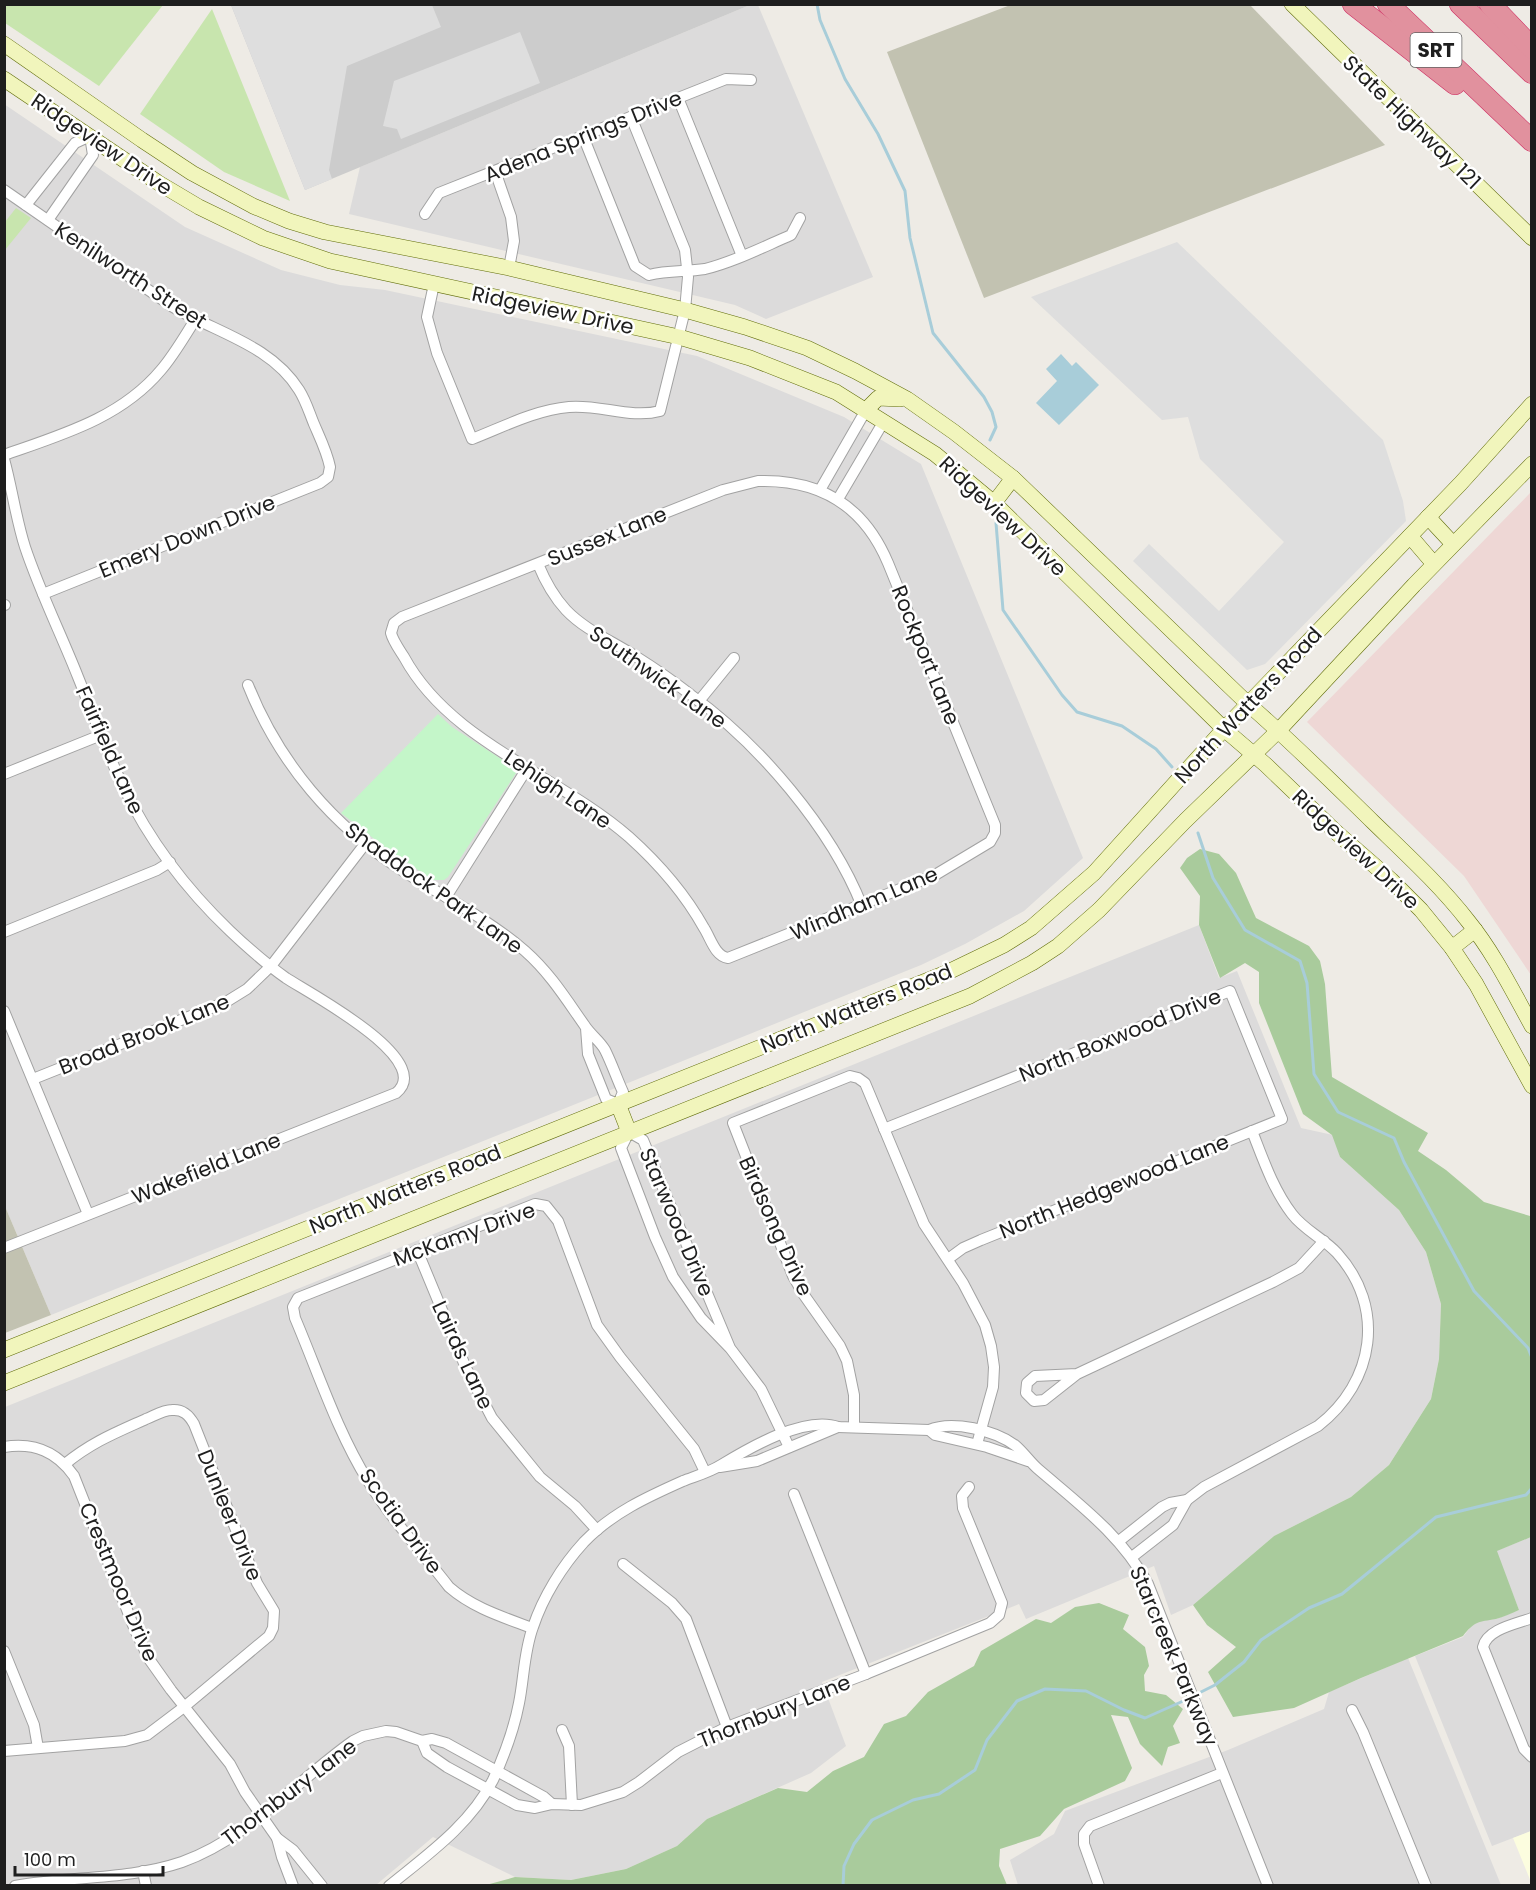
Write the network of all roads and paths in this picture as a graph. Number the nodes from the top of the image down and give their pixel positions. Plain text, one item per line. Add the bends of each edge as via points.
1 (1292, 4) edge
2 (1353, 4) edge
3 (1388, 4) edge
4 (1460, 4) edge
5 (1490, 4) edge
6 (4, 44) edge
7 (1532, 48) edge
8 (1532, 73) edge
9 (4, 79) edge
10 (751, 80) dead end
11 (1484, 96) junction
12 (678, 98) junction
13 (105, 115) junction
14 (631, 117) junction
15 (90, 136) junction
16 (583, 136) junction
17 (1532, 141) edge
18 (495, 171) junction
19 (4, 190) edge
20 (26, 205) junction
21 (425, 214) dead end
22 (800, 218) dead end
23 (48, 220) junction
24 (1532, 238) edge
25 (742, 256) junction
26 (509, 268) junction
27 (687, 270) junction
28 (434, 284) junction
29 (685, 310) junction
30 (195, 320) junction
31 (679, 337) junction
32 (907, 399) junction
33 (1532, 404) edge
34 (866, 410) junction
35 (884, 420) junction
36 (4, 457) edge
37 (1532, 464) edge
38 (329, 474) joint
39 (1013, 478) junction
40 (829, 494) junction
41 (994, 503) junction
42 (1428, 517) junction
43 (1410, 536) junction
44 (1453, 544) junction
45 (537, 564) junction
46 (1434, 564) junction
47 (43, 594) junction
48 (393, 626) joint
49 (734, 658) dead end
50 (248, 685) dead end
51 (699, 701) junction
52 (1247, 703) junction
53 (1224, 729) junction
54 (1279, 730) junction
55 (101, 735) junction
56 (1254, 754) junction
57 (528, 767) junction
58 (4, 774) edge
59 (995, 833) joint
60 (365, 844) junction
61 (170, 862) junction
62 (446, 897) junction
63 (862, 906) junction
64 (1476, 930) junction
65 (4, 932) edge
66 (1452, 948) junction
67 (724, 957) joint
68 (271, 966) junction
69 (4, 1011) edge
70 (1532, 1026) edge
71 (586, 1028) junction
72 (33, 1079) junction
73 (404, 1084) joint
74 (1532, 1086) edge
75 (618, 1104) junction
76 (1282, 1119) joint
77 (884, 1129) junction
78 (1252, 1131) junction
79 (629, 1132) junction
80 (88, 1214) junction
81 (1324, 1241) junction
82 (4, 1248) edge
83 (417, 1250) junction
84 (948, 1259) junction
85 (295, 1302) joint
86 (730, 1348) junction
87 (4, 1350) edge
88 (1077, 1374) dead end
89 (4, 1383) edge
90 (838, 1427) junction
91 (854, 1427) junction
92 (929, 1430) junction
93 (981, 1431) junction
94 (783, 1434) junction
95 (977, 1444) junction
96 (4, 1447) edge
97 (789, 1447) junction
98 (1028, 1461) junction
99 (65, 1464) junction
100 (717, 1467) junction
101 (705, 1472) junction
102 (969, 1487) dead end
103 (794, 1494) dead end
104 (1187, 1500) junction
105 (597, 1530) junction
106 (1119, 1541) junction
107 (1132, 1557) junction
108 (623, 1564) dead end
109 (1532, 1618) edge
110 (532, 1628) junction
111 (4, 1651) edge
112 (866, 1674) junction
113 (184, 1707) junction
114 (1352, 1710) dead end
115 (727, 1727) junction
116 (562, 1730) dead end
117 (422, 1741) junction
118 (38, 1748) junction
119 (4, 1751) edge
120 (1531, 1757) edge
121 (496, 1772) junction
122 (1222, 1773) junction
123 (486, 1789) junction
124 (552, 1804) junction
125 (572, 1805) junction
126 (261, 1815) junction
127 (277, 1838) junction
128 (143, 1871) junction
129 (15, 1886) edge
130 (146, 1886) edge
131 (292, 1886) edge
132 (322, 1886) edge
133 (389, 1886) edge
134 (1099, 1886) edge
135 (1268, 1886) edge
136 (1426, 1886) edge

1 - 24 main road, State Highway 121
2 - 11 highway via 1450,82
3 - 11 highway, SRT
4 - 8 highway, SRT
5 - 7 highway
6 - 13 main road, Ridgeview Drive
9 - 15 main road, Ridgeview Drive
10 - 12 street, Adena Springs Drive via 726,79
11 - 17 highway, SRT
12 - 14 street, Adena Springs Drive
12 - 25 street
13 - 15 main road
13 - 26 main road, Ridgeview Drive via 192,173 289,221 325,232
14 - 16 street, Adena Springs Drive
14 - 27 street via 685,250
15 - 20 street via 75,143
15 - 23 street via 93,155
15 - 28 main road, Ridgeview Drive via 199,207 263,238 330,261
16 - 18 street, Adena Springs Drive
16 - 27 street via 635,266 650,275
18 - 21 street, Adena Springs Drive via 439,193
18 - 26 street via 511,217 514,242
19 - 20 street, Kenilworth Street
20 - 23 street, Kenilworth Street
22 - 25 street via 791,235
23 - 30 street, Kenilworth Street
25 - 27 street
26 - 29 main road, Ridgeview Drive
27 - 29 street
28 - 31 main road, Ridgeview Drive
28 - 31 street via 427,317 437,353 472,439 537,413 570,407 646,415 660,411
29 - 31 street
29 - 32 main road, Ridgeview Drive via 807,348
30 - 36 street via 162,370 126,403 85,425
30 - 38 street, Kenilworth Street via 255,348 288,375 303,398 329,462
31 - 34 main road, Ridgeview Drive via 750,358 836,392
32 - 34 main road via 884,397
32 - 39 main road, Ridgeview Drive
33 - 42 main road, North Watters Road
34 - 35 main road, Ridgeview Drive
34 - 40 street
35 - 40 street
35 - 41 main road, Ridgeview Drive via 935,454
36 - 47 street, Fairfield Lane via 24,544
37 - 44 main road, North Watters Road
38 - 47 street, Emery Down Drive via 320,483
39 - 41 main road
39 - 52 main road, Ridgeview Drive
40 - 45 street, Sussex Lane via 777,480 740,485
40 - 59 street, Rockport Lane via 864,523 882,549
41 - 53 main road, Ridgeview Drive
42 - 43 main road, North Watters Road
42 - 44 main road
43 - 46 main road
43 - 52 main road, North Watters Road
44 - 46 main road, North Watters Road
45 - 48 street, Sussex Lane via 402,617
45 - 51 street, Southwick Lane via 556,598 580,622
46 - 54 main road, North Watters Road
47 - 55 street, Fairfield Lane
48 - 57 street, Lehigh Lane via 393,638 433,698 462,724
49 - 51 street
50 - 60 street, Shaddock Park Lane via 265,724 299,777
51 - 63 street, Southwick Lane via 731,728 794,795 828,844
52 - 53 main road, North Watters Road
52 - 54 main road, Ridgeview Drive
53 - 56 main road, Ridgeview Drive
53 - 75 main road, North Watters Road via 1094,873 1031,928 1004,945 946,973
54 - 56 main road, North Watters Road
54 - 64 main road, Ridgeview Drive via 1442,890
55 - 58 street
55 - 61 street, Fairfield Lane via 131,803
56 - 66 main road, Ridgeview Drive via 1401,890
56 - 79 main road, North Watters Road via 1099,910 1032,963 969,996
57 - 62 street
57 - 67 street, Lehigh Lane via 611,822 651,858
59 - 63 street, Windham Lane via 990,842 951,867
60 - 62 street, Shaddock Park Lane
60 - 68 street, Broad Brook Lane
61 - 65 street
61 - 68 street, Fairfield Lane via 216,917
62 - 71 street, Shaddock Park Lane via 505,935 536,962
63 - 67 street, Windham Lane via 733,958
64 - 66 main road
64 - 70 main road, Ridgeview Drive
66 - 74 main road, Ridgeview Drive
68 - 72 street, Broad Brook Lane via 226,1002
68 - 73 street, Fairfield Lane via 372,1034 405,1073
69 - 72 street
71 - 75 street, Shaddock Park Lane via 588,1054 606,1099
71 - 75 street, Shaddock Park Lane via 604,1049 623,1092
72 - 80 street
73 - 80 street, Wakefield Lane via 396,1093
75 - 79 main road
75 - 87 main road, North Watters Road
76 - 77 street, North Boxwood Drive via 1230,991
76 - 78 street, North Hedgewood Lane
77 - 84 street via 924,1224
77 - 91 street, Birdsong Drive via 865,1083 850,1076 733,1123 793,1276 847,1361 854,1395
78 - 81 street via 1281,1199 1293,1216
78 - 84 street, North Hedgewood Lane via 981,1240
79 - 86 street, Starwood Drive via 643,1140
79 - 86 street, Starwood Drive via 621,1148 673,1277 700,1318
79 - 89 main road, North Watters Road
80 - 82 street, Wakefield Lane
81 - 88 street via 1287,1275
81 - 104 street via 1349,1268 1368,1320 1366,1352 1354,1386 1340,1407 1318,1426 1222,1476
83 - 85 street, McKamy Drive via 302,1295
83 - 101 street, McKamy Drive via 535,1204 546,1206 558,1221 597,1325 694,1449
83 - 105 street, Lairds Lane via 466,1368 492,1418 540,1477
84 - 93 street via 976,1306 991,1346 993,1387
85 - 110 street, Scotia Drive via 295,1318 341,1430 380,1498 449,1587 488,1611
86 - 94 street, Starwood Drive via 762,1389
90 - 91 street, Starcreek Parkway
90 - 94 street, Starcreek Parkway via 814,1423
90 - 97 street, Starcreek Parkway
91 - 92 street, Starcreek Parkway
92 - 93 street, Starcreek Parkway via 947,1425
92 - 95 street, Starcreek Parkway via 935,1435
93 - 95 street
93 - 98 street, Starcreek Parkway via 1016,1446
94 - 97 street, Starwood Drive
94 - 100 street, Starcreek Parkway
95 - 98 street, Starcreek Parkway
96 - 99 street, Crestmoor Drive via 39,1447
97 - 100 street, Starcreek Parkway via 757,1461
98 - 106 street, Starcreek Parkway
99 - 113 street, Crestmoor Drive via 77,1484 142,1645
99 - 113 street, Dunleer Drive via 104,1437 167,1411 183,1412 194,1424 257,1583 274,1611 274,1620 269,1636
100 - 101 street, Starcreek Parkway
101 - 105 street, Starcreek Parkway via 640,1500
102 - 112 street, Thornbury Lane via 962,1496 963,1508 1000,1597 999,1615 990,1623
103 - 112 street
104 - 106 street via 1170,1503
104 - 107 street via 1173,1524
105 - 110 street, Starcreek Parkway via 560,1574
106 - 107 street, Starcreek Parkway
107 - 122 street, Starcreek Parkway via 1148,1584
108 - 115 street via 686,1619
109 - 120 street via 1493,1634 1485,1642 1484,1653 1524,1749
110 - 121 street, Starcreek Parkway via 515,1722
111 - 118 street via 34,1725
112 - 115 street, Thornbury Lane
113 - 118 street via 147,1735 125,1741
113 - 126 street, Crestmoor Drive via 230,1764
114 - 136 street
115 - 125 street, Thornbury Lane via 678,1752 623,1791
116 - 125 street via 569,1746
117 - 121 street, Thornbury Lane via 446,1743
117 - 123 street, Thornbury Lane via 433,1757
117 - 126 street, Thornbury Lane via 386,1731 363,1736
118 - 119 street
121 - 123 street, Starcreek Parkway
121 - 124 street, Thornbury Lane
122 - 134 street via 1090,1826 1084,1834 1084,1844
122 - 135 street, Starcreek Parkway
123 - 124 street, Thornbury Lane via 517,1805 535,1808
123 - 133 street, Starcreek Parkway via 463,1822
124 - 125 street, Thornbury Lane
126 - 127 street, Crestmoor Drive
126 - 128 street, Thornbury Lane via 213,1848 181,1862
127 - 131 street, Crestmoor Drive
127 - 132 street, Crestmoor Drive via 293,1850
128 - 129 street, Thornbury Lane
128 - 130 street

